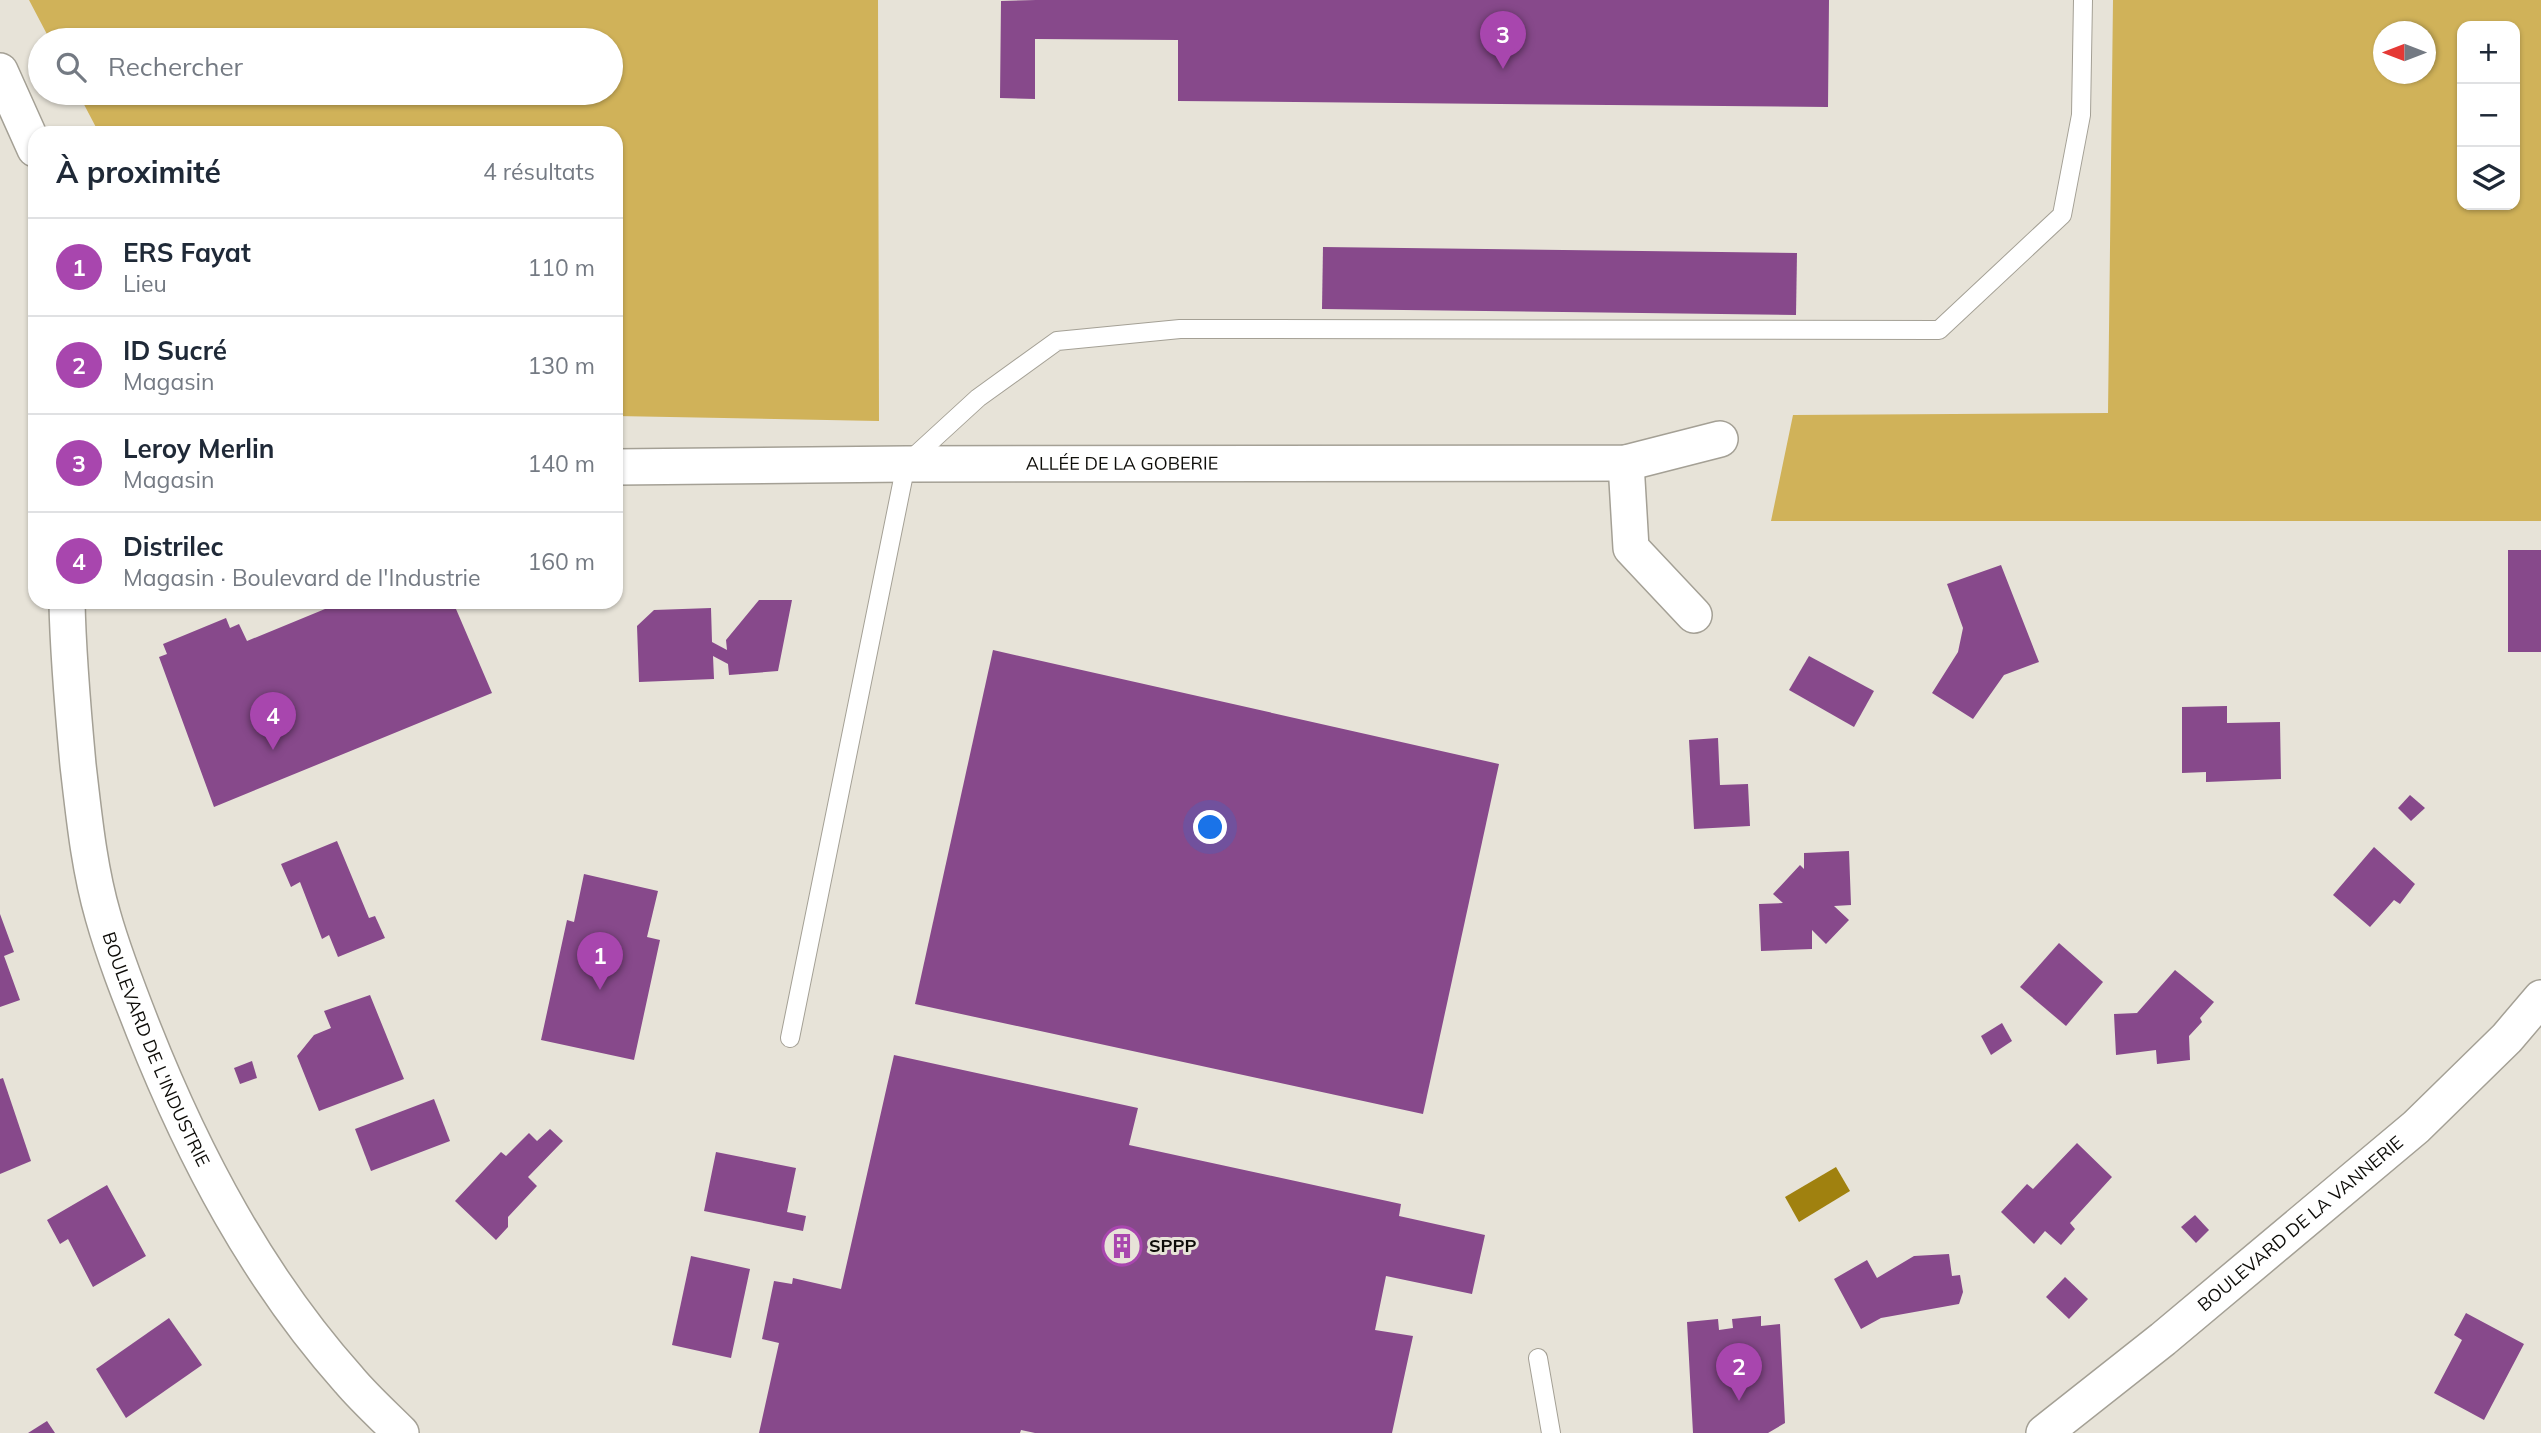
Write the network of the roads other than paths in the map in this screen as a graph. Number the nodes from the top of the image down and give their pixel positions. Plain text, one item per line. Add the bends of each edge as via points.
1 (2084, 0) edge
2 (0, 71) edge
3 (28, 133) edge
4 (1720, 439) dead end
5 (1626, 463) junction
6 (905, 464) junction
7 (623, 467) edge
8 (67, 609) edge
9 (1694, 615) dead end
10 (2541, 998) edge
11 (790, 1038) dead end
12 (1538, 1357) dead end
13 (401, 1433) edge
14 (1551, 1433) edge
15 (2044, 1433) edge

1 - 6 lane via 2081,115 2062,215 1939,330 1180,329 1057,341 978,398
2 - 3 street
4 - 5 street, ALLÉE DE LA GOBERIE
5 - 6 street, ALLÉE DE LA GOBERIE
5 - 9 street via 1631,548
6 - 7 street, ALLÉE DE LA GOBERIE
6 - 11 lane
8 - 13 street, BOULEVARD DE L'INDUSTRIE via 68,667 92,868 118,962 158,1066 188,1135 250,1247 349,1381
10 - 15 street, BOULEVARD DE LA VANNERIE via 2416,1127
12 - 14 lane

